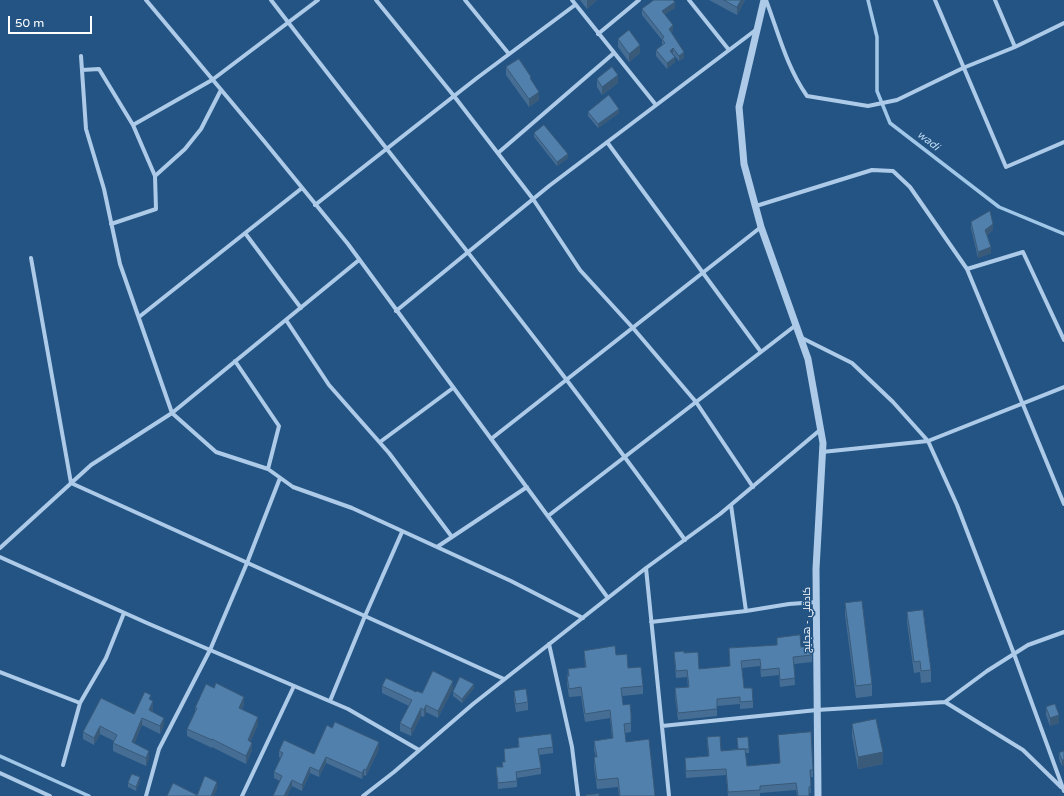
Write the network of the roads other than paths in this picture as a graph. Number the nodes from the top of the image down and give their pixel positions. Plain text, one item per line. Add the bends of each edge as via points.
1 (146, 0) edge
2 (271, 0) edge
3 (318, 0) edge
4 (376, 0) edge
5 (465, 0) edge
6 (572, 0) edge
7 (639, 0) edge
8 (689, 0) edge
9 (765, 0) edge
10 (935, 0) edge
11 (995, 0) edge
12 (575, 5) junction
13 (288, 23) junction
14 (1064, 24) edge
15 (757, 28) junction
16 (598, 34) junction
17 (1015, 47) junction
18 (729, 50) junction
19 (614, 53) junction
20 (509, 54) junction
21 (81, 56) dead end
22 (963, 68) junction
23 (82, 70) junction
24 (212, 80) junction
25 (221, 90) junction
26 (454, 96) junction
27 (656, 105) junction
28 (133, 125) junction
29 (607, 142) junction
30 (1064, 142) edge
31 (386, 148) junction
32 (498, 153) junction
33 (155, 176) junction
34 (302, 188) junction
35 (533, 199) junction
36 (315, 205) junction
37 (756, 206) junction
38 (111, 224) junction
39 (761, 227) junction
40 (245, 233) junction
41 (468, 252) junction
42 (31, 258) dead end
43 (359, 260) junction
44 (967, 269) junction
45 (703, 272) junction
46 (301, 308) junction
47 (396, 311) junction
48 (139, 317) junction
49 (286, 320) junction
50 (796, 325) junction
51 (633, 328) junction
52 (800, 336) junction
53 (1064, 340) edge
54 (761, 352) junction
55 (235, 361) junction
56 (567, 380) junction
57 (1064, 387) edge
58 (453, 388) junction
59 (696, 402) junction
60 (1023, 403) junction
61 (172, 413) junction
62 (820, 430) junction
63 (491, 439) junction
64 (928, 440) junction
65 (380, 442) junction
66 (822, 452) junction
67 (625, 456) junction
68 (268, 470) junction
69 (280, 478) junction
70 (71, 483) junction
71 (753, 486) junction
72 (527, 487) junction
73 (1064, 504) edge
74 (731, 505) junction
75 (548, 516) junction
76 (402, 532) junction
77 (452, 537) junction
78 (685, 540) junction
79 (436, 547) junction
80 (0, 548) edge
81 (0, 557) edge
82 (247, 563) junction
83 (646, 568) junction
84 (608, 598) junction
85 (817, 602) junction
86 (746, 611) junction
87 (124, 613) junction
88 (365, 616) junction
89 (583, 618) junction
90 (651, 622) junction
91 (1064, 632) edge
92 (549, 644) junction
93 (210, 650) junction
94 (1014, 654) junction
95 (0, 672) edge
96 (504, 679) junction
97 (294, 686) junction
98 (330, 702) junction
99 (945, 702) junction
100 (80, 703) junction
101 (817, 710) junction
102 (662, 726) junction
103 (419, 750) junction
104 (63, 764) dead end
105 (0, 773) edge
106 (1064, 789) edge
107 (50, 796) edge
108 (146, 796) edge
109 (242, 796) edge
110 (363, 796) edge
111 (578, 796) edge
112 (668, 796) edge
113 (818, 796) edge

1 - 24 street
2 - 13 street
3 - 13 street
4 - 26 street
5 - 20 street
6 - 12 street
7 - 16 street
8 - 18 street
9 - 15 street, كادقلي - هجليج
9 - 22 street via 798,83 808,96 868,106 897,100
10 - 22 street
11 - 17 street
12 - 16 street
12 - 20 street
13 - 24 street
13 - 31 street
14 - 17 street
15 - 18 street
15 - 37 street, كادقلي - هجليج via 739,107 744,164
16 - 19 street
17 - 22 street
18 - 27 street
19 - 27 street
19 - 32 street
20 - 26 street
21 - 23 street
22 - 30 street via 1006,167
23 - 28 street via 99,69
23 - 38 street via 86,129 104,189
24 - 25 street
24 - 28 street
25 - 33 street via 201,129 185,149
25 - 34 street
26 - 31 street
26 - 32 street
27 - 29 street
28 - 33 street
29 - 35 street
29 - 45 street
31 - 36 street
31 - 41 street
32 - 35 street
33 - 38 street via 156,209
34 - 36 street
34 - 40 street
35 - 41 street
35 - 51 street via 580,270
36 - 43 street
37 - 39 street, كادقلي - هجليج
37 - 44 street via 872,170 893,171 910,187
38 - 48 street via 120,264
39 - 45 street
39 - 50 street, كادقلي - هجليج
40 - 46 street
40 - 48 street
41 - 47 street
41 - 56 street
42 - 70 street
43 - 46 street
43 - 47 street
44 - 53 street via 1023,252
44 - 60 street
45 - 51 street
45 - 54 street
46 - 49 street
47 - 58 street
48 - 61 street
49 - 55 street
49 - 65 street via 329,385
50 - 52 street, كادقلي - هجليج
50 - 54 street
51 - 56 street
51 - 59 street
52 - 62 street, كادقلي - هجليج via 808,359
52 - 64 street via 852,362
54 - 59 street
55 - 61 street
55 - 68 street via 279,426
56 - 63 street
56 - 67 street
57 - 60 street
58 - 63 street
58 - 65 street
59 - 67 street
59 - 71 street
60 - 64 street
60 - 73 street
61 - 68 street via 216,452
61 - 70 street via 91,465
62 - 66 street, كادقلي - هجليج
62 - 71 street
63 - 72 street
64 - 66 street
64 - 94 street via 957,505
65 - 77 street
66 - 85 street, كادقلي - هجليج via 816,569
67 - 75 street
67 - 78 street
68 - 69 street
69 - 76 street via 293,487 352,508
69 - 82 street
70 - 80 street
70 - 82 street
71 - 74 street
72 - 75 street
72 - 77 street
74 - 78 street
74 - 86 street
75 - 84 street
76 - 79 street
76 - 88 street
77 - 79 street
78 - 83 street
79 - 89 street via 511,581
81 - 87 street
82 - 88 street
82 - 93 street
83 - 84 street
83 - 90 street
84 - 89 street
85 - 86 street
85 - 101 street, كادقلي - هجليج
86 - 90 street
87 - 93 street
87 - 100 street via 106,658
88 - 96 street
88 - 98 street
89 - 92 street
90 - 102 street
91 - 94 street via 1028,645
92 - 96 street
92 - 111 street via 572,747
93 - 97 street
93 - 108 street via 159,749
94 - 99 street
94 - 106 street
95 - 100 street
96 - 103 street
97 - 98 street
97 - 109 street
98 - 103 street via 348,709
99 - 101 street
99 - 106 street via 1023,750
100 - 104 street
101 - 102 street
101 - 113 street, كادقلي - هجليج
102 - 112 street
103 - 110 street
105 - 107 street

